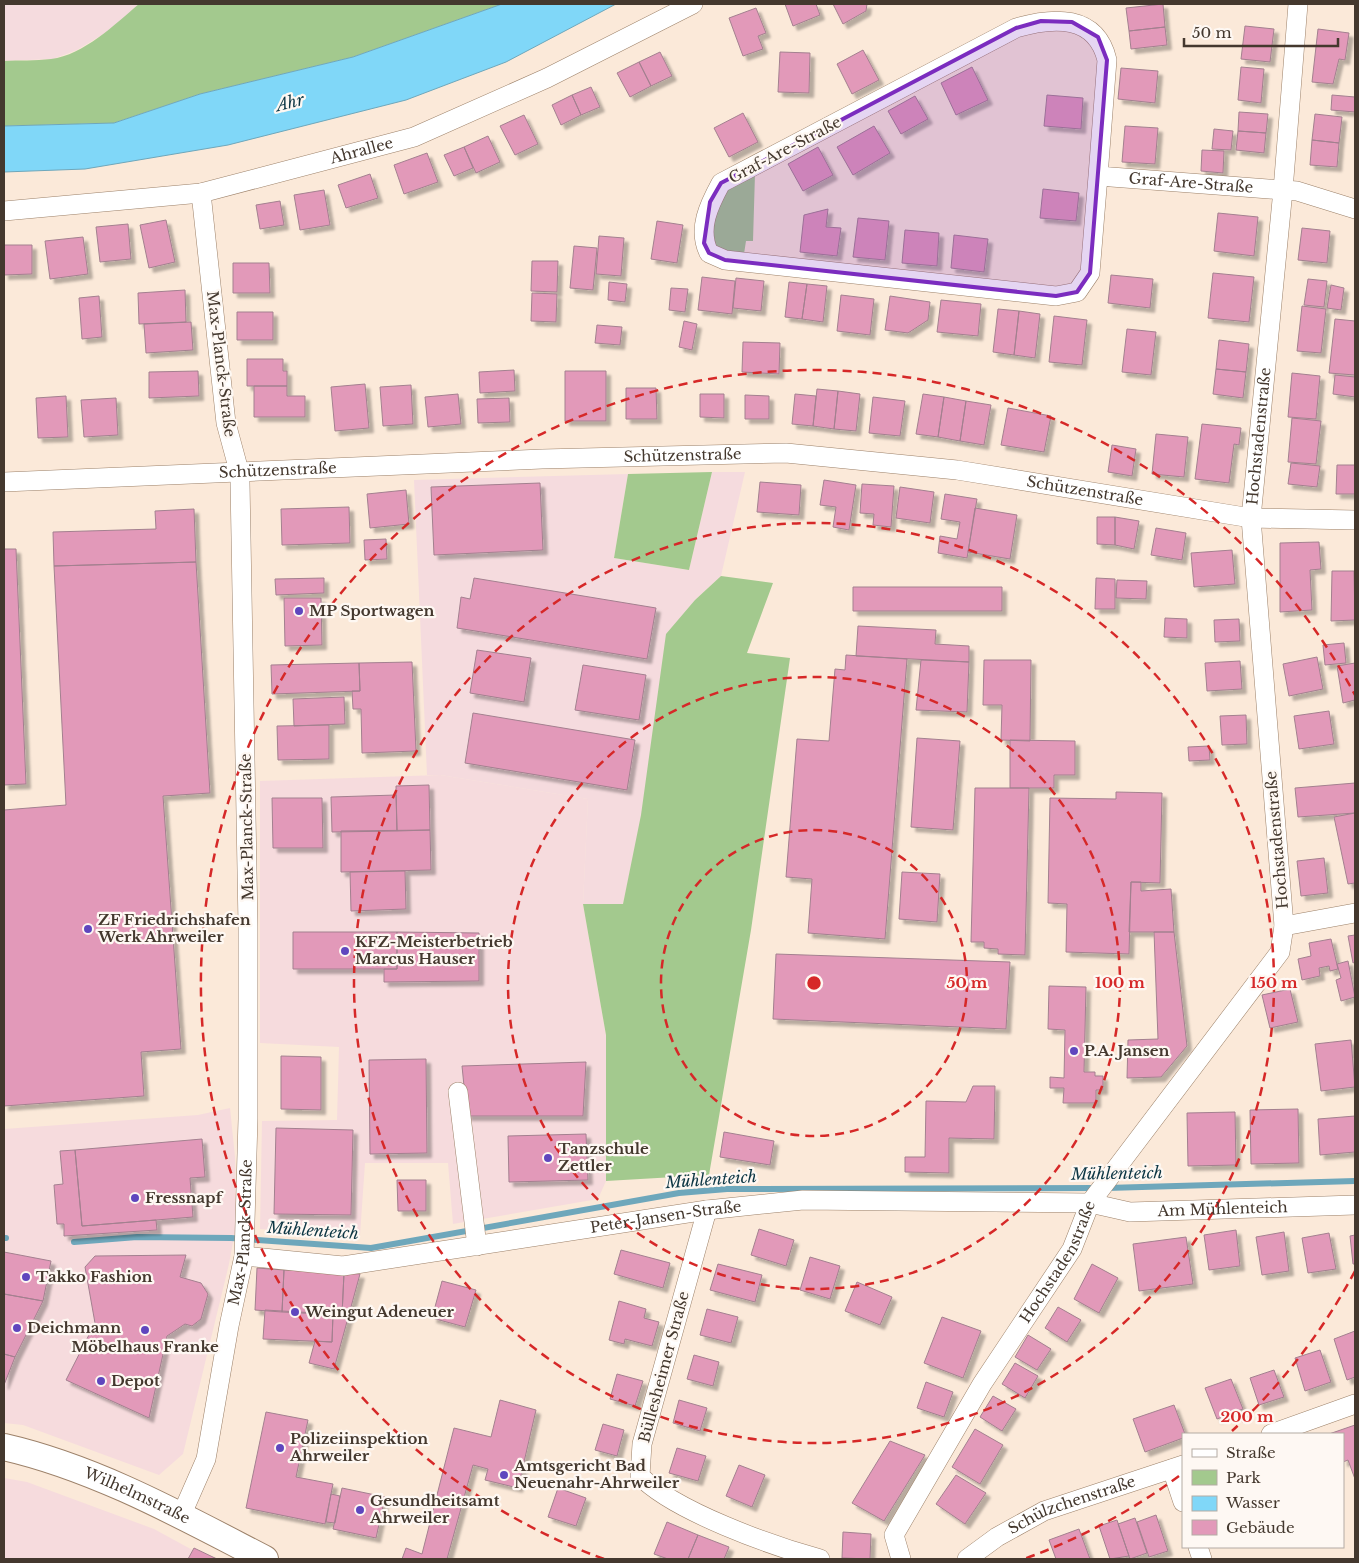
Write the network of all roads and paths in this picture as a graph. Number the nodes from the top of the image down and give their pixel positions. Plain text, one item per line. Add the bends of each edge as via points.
1 (693, 4) edge
2 (1298, 4) edge
3 (1098, 176) junction
4 (1283, 190) junction
5 (201, 193) junction
6 (1355, 209) edge
7 (4, 211) edge
8 (239, 471) junction
9 (4, 482) edge
10 (1251, 518) junction
11 (1355, 520) edge
12 (1355, 913) edge
13 (1284, 926) junction
14 (458, 1092) dead end
15 (1098, 1193) junction
16 (1355, 1205) edge
17 (707, 1210) junction
18 (476, 1235) junction
19 (245, 1244) junction
20 (1355, 1404) edge
21 (1273, 1433) edge
22 (4, 1448) edge
23 (1177, 1467) edge
24 (1182, 1496) edge
25 (181, 1516) junction
26 (265, 1559) edge
27 (820, 1559) edge
28 (901, 1559) edge
29 (967, 1559) edge

1 - 5 street, Ahrallee via 546,78 414,136
2 - 4 street, Hochstadenstraße
3 - 3 street, Graf-Are-Straße via 1090,273 1077,292 1068,295 725,260 709,253 704,243 703,229 710,202 721,183 1016,28 1041,20 1072,22 1098,37 1104,47 1107,60
3 - 4 street, Graf-Are-Straße
4 - 6 street, Graf-Are-Straße via 1297,191
4 - 10 street, Hochstadenstraße
5 - 7 street, Ahrallee
5 - 8 street, Max-Planck-Straße via 226,423
8 - 9 street, Schützenstraße
8 - 10 street, Schützenstraße via 786,453 957,470
8 - 19 street, Max-Planck-Straße via 247,801
10 - 11 street, Schützenstraße
10 - 13 street, Hochstadenstraße
12 - 13 street
13 - 15 street, Hochstadenstraße via 1280,952
14 - 18 street
15 - 16 street, Am Mühlenteich via 1130,1212
15 - 17 street, Peter-Jansen-Straße via 802,1200
15 - 28 street, Hochstadenstraße via 1072,1249 982,1384 894,1535
17 - 18 street, Peter-Jansen-Straße
17 - 27 street, Büllesheimer Straße via 642,1444 640,1476 665,1496 738,1531
18 - 19 street, Peter-Jansen-Straße via 343,1266
19 - 25 street, Max-Planck-Straße via 206,1459
20 - 21 street
22 - 25 main road, Wilhelmstraße via 86,1473
23 - 24 street
23 - 29 street, Schülzchenstraße via 1044,1511 997,1537
25 - 26 main road, Wilhelmstraße

